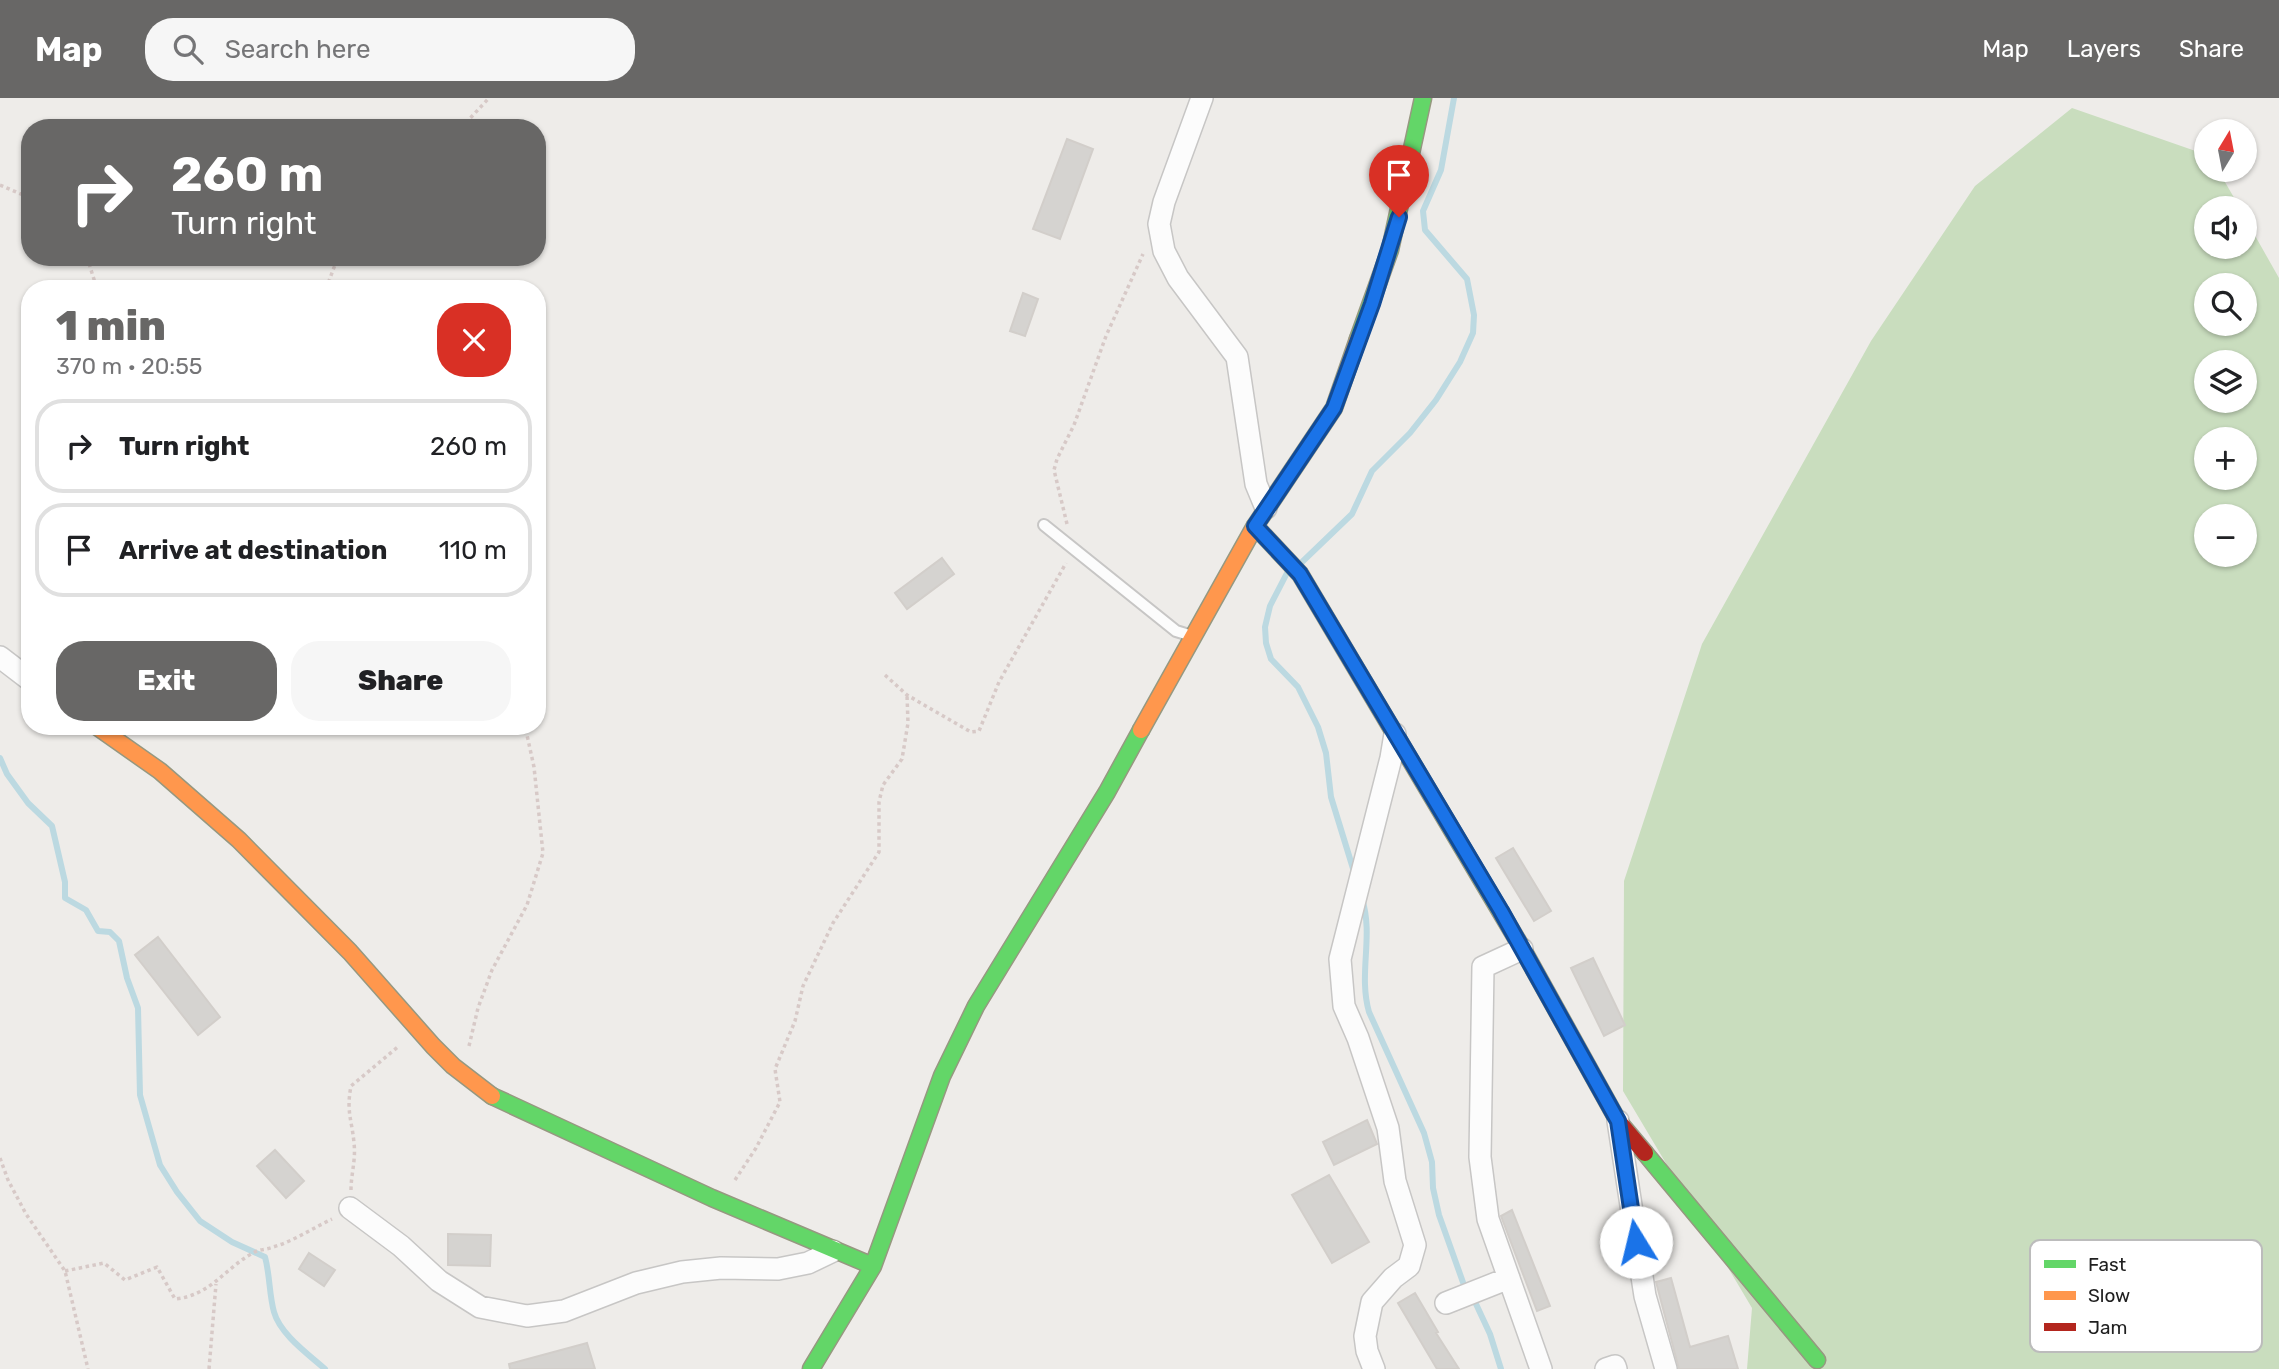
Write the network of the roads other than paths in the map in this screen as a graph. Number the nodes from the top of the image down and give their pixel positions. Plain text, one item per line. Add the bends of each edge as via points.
1 (1202, 98) edge
2 (1423, 98) edge
3 (1266, 508) junction
4 (1044, 525) dead end
5 (1255, 526) junction
6 (1192, 636) junction
7 (0, 657) edge
8 (21, 673) edge
9 (1395, 734) junction
10 (109, 735) edge
11 (1522, 949) junction
12 (1618, 1121) junction
13 (350, 1208) road end
14 (833, 1251) junction
15 (873, 1266) junction
16 (1509, 1278) junction
17 (1452, 1300) dead end
18 (1816, 1360) dead end
19 (811, 1369) edge
20 (1374, 1369) edge
21 (1541, 1369) edge
22 (1606, 1369) edge
23 (1616, 1369) edge
24 (1665, 1369) edge

1 - 3 street via 1159,224 1164,251 1178,278 1237,357 1256,484
2 - 3 street via 1390,250 1346,379 1334,408
3 - 5 street
4 - 6 lane via 1176,631
5 - 6 street
5 - 9 street via 1300,574
6 - 15 street via 1107,792 976,1006 942,1076
7 - 8 street
9 - 11 street
9 - 20 street via 1340,959 1343,1006 1388,1128 1395,1181 1415,1245 1409,1266 1372,1302 1366,1336
10 - 14 street via 160,771 239,840 420,1030 496,1099
11 - 12 street
11 - 16 street via 1483,967 1480,1157 1488,1219
12 - 18 street
12 - 24 street via 1645,1296
13 - 14 street via 449,1288 480,1307 527,1316 564,1311 636,1283 682,1272 778,1269 808,1263
14 - 15 street
15 - 19 street
16 - 17 street
16 - 21 street
22 - 23 street

